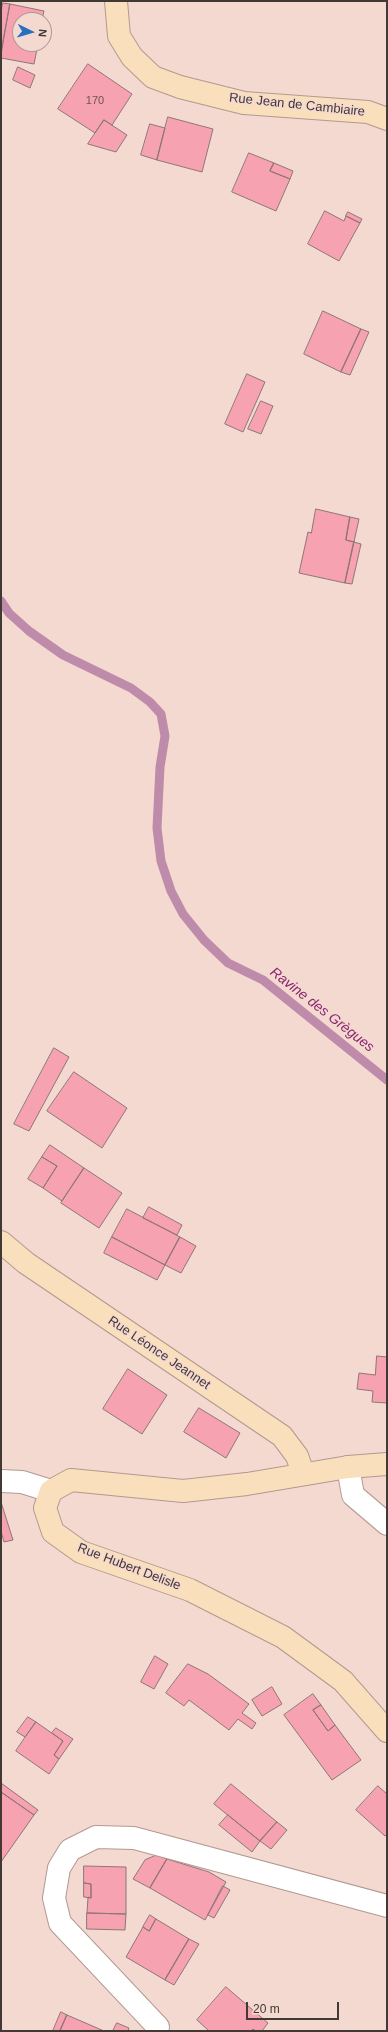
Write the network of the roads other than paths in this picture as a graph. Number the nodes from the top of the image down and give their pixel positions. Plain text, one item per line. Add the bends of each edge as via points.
1 (116, 1) edge
2 (387, 119) edge
3 (1, 1242) edge
4 (387, 1464) edge
5 (348, 1467) junction
6 (304, 1473) junction
7 (1, 1481) edge
8 (51, 1490) junction
9 (387, 1524) edge
10 (387, 1731) edge
11 (387, 1906) edge
12 (158, 2027) dead end

1 - 2 main road, Rue Jean de Cambiaire via 119,36 132,58 153,77 180,87 244,103 368,112
3 - 6 main road, Rue Léonce Jeannet via 26,1263 282,1436 297,1456
4 - 5 main road
5 - 6 main road
5 - 9 street via 353,1495
6 - 8 main road via 247,1484 183,1491 72,1480
7 - 8 street via 22,1482
8 - 10 main road, Rue Hubert Delisle via 45,1508 53,1532 64,1540 81,1552 190,1590 283,1638 343,1681
11 - 12 street via 134,1838 96,1837 70,1850 59,1868 54,1898 60,1923

